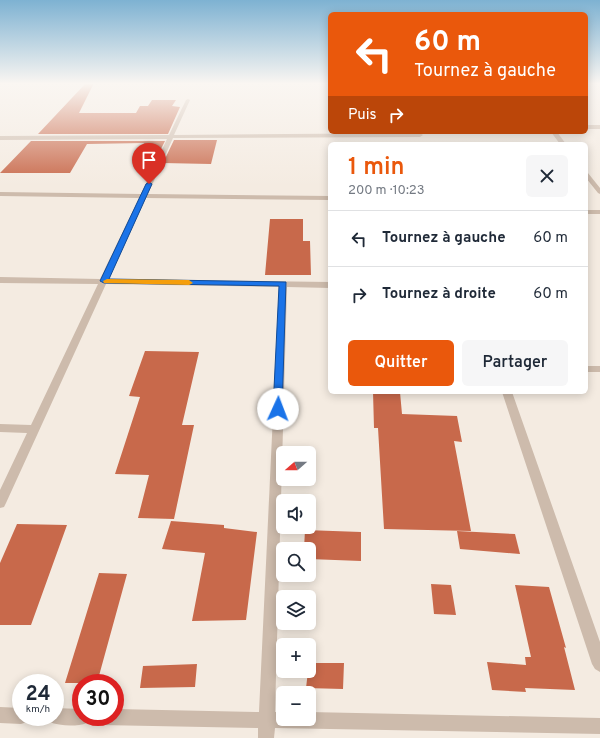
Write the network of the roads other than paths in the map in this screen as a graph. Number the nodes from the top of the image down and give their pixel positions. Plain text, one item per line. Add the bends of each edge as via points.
1 (180, 117) edge
2 (588, 127) edge
3 (600, 127) edge
4 (171, 136) junction
5 (420, 136) edge
6 (0, 138) edge
7 (588, 177) edge
8 (600, 192) edge
9 (0, 194) edge
10 (144, 196) junction
11 (328, 198) edge
12 (588, 212) edge
13 (600, 212) edge
14 (0, 280) edge
15 (104, 281) junction
16 (283, 284) junction
17 (328, 285) edge
18 (588, 369) edge
19 (600, 369) edge
20 (508, 394) edge
21 (0, 428) edge
22 (34, 429) junction
23 (0, 503) edge
24 (600, 664) edge
25 (0, 715) edge
26 (12, 716) edge
27 (124, 717) edge
28 (267, 720) junction
29 (600, 726) edge
30 (266, 738) edge

1 - 4 street
2 - 3 street
4 - 5 street
4 - 6 street
4 - 10 street
7 - 8 street
9 - 10 street
10 - 11 street
10 - 15 street
12 - 13 street
14 - 15 street
15 - 16 street
15 - 22 street
16 - 17 street
16 - 28 street
18 - 19 street
20 - 24 street
21 - 22 street
22 - 23 street
25 - 26 street
27 - 28 street
28 - 29 street
28 - 30 street

